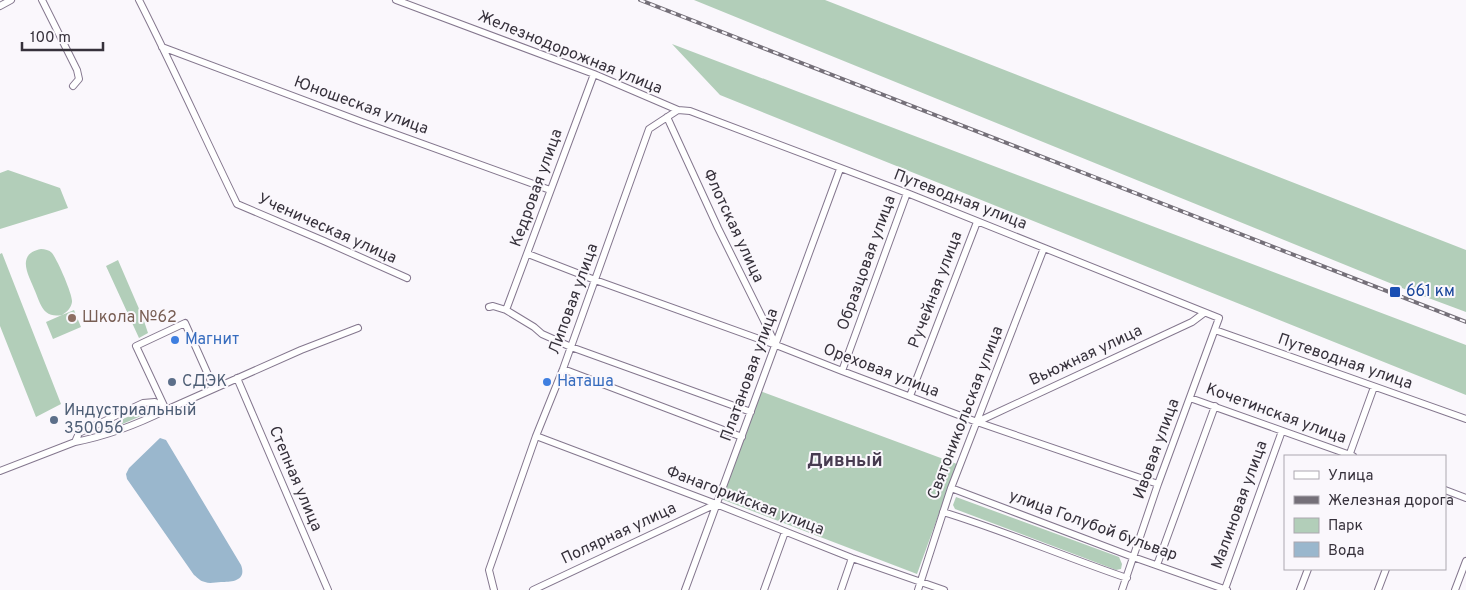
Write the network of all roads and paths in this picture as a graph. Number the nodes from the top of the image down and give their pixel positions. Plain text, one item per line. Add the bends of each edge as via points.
1 (11, 0) edge
2 (42, 0) edge
3 (139, 0) edge
4 (396, 0) edge
5 (0, 6) edge
6 (162, 47) junction
7 (594, 74) junction
8 (73, 86) dead end
9 (678, 110) junction
10 (690, 111) joint
11 (667, 117) junction
12 (840, 169) junction
13 (550, 190) junction
14 (907, 193) junction
15 (977, 222) junction
16 (1044, 248) junction
17 (528, 254) junction
18 (407, 278) dead end
19 (595, 280) junction
20 (490, 307) dead end
21 (506, 310) junction
22 (1204, 313) junction
23 (1219, 318) joint
24 (358, 328) dead end
25 (1215, 330) junction
26 (776, 345) junction
27 (571, 347) junction
28 (563, 369) junction
29 (842, 372) junction
30 (237, 378) junction
31 (1374, 387) junction
32 (214, 388) junction
33 (910, 396) junction
34 (1190, 398) junction
35 (1215, 406) junction
36 (166, 410) junction
37 (750, 412) junction
38 (1466, 419) edge
39 (977, 422) junction
40 (1282, 431) junction
41 (536, 436) junction
42 (742, 436) junction
43 (75, 442) junction
44 (1347, 455) edge
45 (1350, 455) edge
46 (1, 469) edge
47 (1158, 484) junction
48 (951, 488) junction
49 (1446, 490) edge
50 (1466, 498) edge
51 (716, 504) junction
52 (943, 512) junction
53 (785, 532) junction
54 (1133, 557) junction
55 (852, 558) junction
56 (1466, 561) edge
57 (1157, 565) junction
58 (1308, 570) edge
59 (1386, 570) edge
60 (1127, 578) junction
61 (921, 581) junction
62 (328, 590) edge
63 (494, 590) edge
64 (533, 590) edge
65 (685, 590) edge
66 (764, 590) edge
67 (841, 590) edge
68 (918, 590) edge
69 (925, 590) edge
70 (944, 590) edge
71 (1122, 590) edge
72 (1226, 590) edge
73 (1300, 590) edge
74 (1378, 590) edge
75 (1455, 590) edge

1 - 5 street
2 - 8 street via 77,70 79,79
3 - 6 street
4 - 7 street, Железнодорожная улица
6 - 13 street, Юношеская улица
6 - 18 street, Ученическая улица via 237,204
7 - 9 street, Железнодорожная улица
7 - 13 street, Кедровая улица
9 - 10 street, Железнодорожная улица
9 - 11 street
10 - 12 street, Путеводная улица
11 - 19 street, Липовая улица via 649,129
11 - 26 street, Флотская улица
12 - 14 street, Путеводная улица
12 - 26 street, Платановая улица
13 - 17 street, Кедровая улица
14 - 15 street, Путеводная улица
14 - 29 street, Образцовая улица
15 - 16 street, Путеводная улица
15 - 33 street, Ручейная улица
16 - 22 street, Путеводная улица
16 - 39 street, Святоникольская улица
17 - 19 street, Ореховая улица
17 - 21 street, Кедровая улица
19 - 26 street, Ореховая улица
19 - 27 street, Липовая улица
20 - 21 street
21 - 27 street via 542,334
22 - 23 street, Путеводная улица
22 - 39 street, Вьюжная улица via 1192,322
23 - 25 street, Ивовая улица
24 - 30 street
25 - 31 street, Путеводная улица
25 - 34 street, Ивовая улица
26 - 29 street, Ореховая улица
26 - 37 street, Платановая улица
27 - 28 street, Липовая улица
27 - 37 street
28 - 41 street, Липовая улица
28 - 42 street
29 - 33 street, Ореховая улица
30 - 32 street
30 - 62 street, Степная улица
31 - 38 street, Путеводная улица
31 - 45 street
32 - 36 street
32 - 36 street via 185,323 136,346
33 - 39 street, Ореховая улица
34 - 35 street, Кочетинская улица
34 - 47 street, Ивовая улица
35 - 40 street, Кочетинская улица
35 - 57 street
36 - 43 street
36 - 43 street via 155,402 144,403 79,433
37 - 42 street, Платановая улица
39 - 47 street, Ореховая улица
39 - 48 street, Святоникольская улица
40 - 44 street, Кочетинская улица
40 - 72 street, Малиновая улица
41 - 51 street, Фанагорийская улица
41 - 63 street, Липовая улица via 489,570
42 - 51 street, Платановая улица
43 - 46 street
47 - 54 street, Ивовая улица
48 - 52 street, Святоникольская улица
48 - 54 street, улица Голубой бульвар
49 - 50 street
51 - 53 street, Фанагорийская улица
51 - 64 street, Полярная улица
51 - 65 street, Платановая улица
52 - 60 street
52 - 61 street, Святоникольская улица
53 - 55 street, Фанагорийская улица
53 - 66 street
54 - 57 street, улица Голубой бульвар
54 - 60 street, Ивовая улица
55 - 61 street, Фанагорийская улица
55 - 67 street
56 - 75 street
57 - 72 street, улица Голубой бульвар
58 - 73 street
59 - 74 street
60 - 71 street, Ивовая улица
61 - 68 street, Святоникольская улица
61 - 69 street
61 - 70 street, Фанагорийская улица

